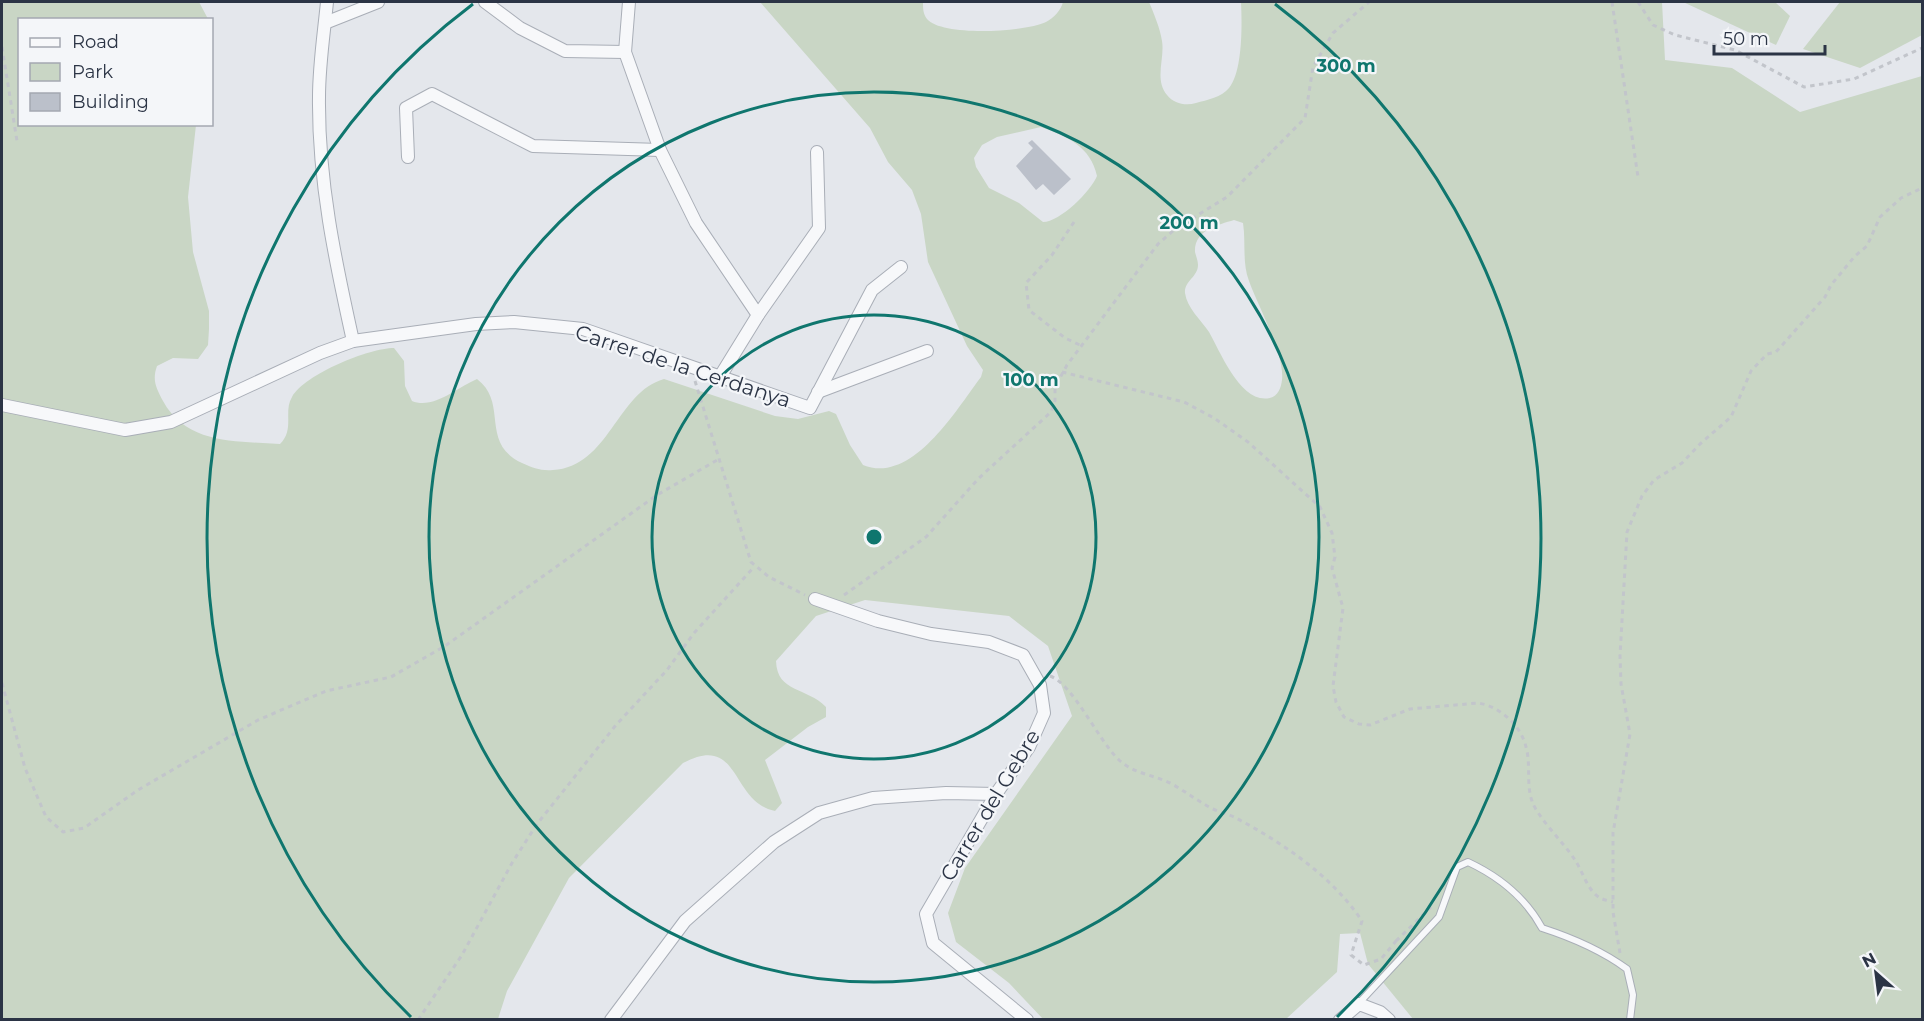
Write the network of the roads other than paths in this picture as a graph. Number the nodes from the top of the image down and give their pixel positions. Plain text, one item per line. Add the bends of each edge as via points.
1 (327, 2) edge
2 (378, 2) edge
3 (485, 2) edge
4 (629, 2) edge
5 (325, 23) junction
6 (625, 52) junction
7 (660, 150) junction
8 (817, 153) dead end
9 (408, 157) dead end
10 (901, 267) dead end
11 (759, 315) junction
12 (353, 341) junction
13 (927, 351) dead end
14 (722, 375) junction
15 (818, 392) junction
16 (2, 405) edge
17 (815, 599) road end
18 (996, 794) junction
19 (1359, 1004) junction
20 (611, 1020) edge
21 (1027, 1020) edge
22 (1340, 1020) edge
23 (1389, 1020) edge
24 (1630, 1020) edge

1 - 5 street
2 - 5 street
3 - 6 street via 520,28 565,51
4 - 6 street
5 - 12 street via 319,96 321,156 328,228
6 - 7 street
7 - 9 street via 533,146 432,94 406,108
7 - 11 street via 696,223
8 - 11 street via 819,228
10 - 15 street via 872,290
11 - 14 street
12 - 14 street, Carrer de la Cerdanya via 514,322 583,329
12 - 16 street, Carrer de la Cerdanya via 171,422 125,430
13 - 15 street
14 - 15 street, Carrer de la Cerdanya via 810,408
17 - 18 street, Carrer del Gebre via 878,621 989,642 1023,655 1040,685 1044,713 1029,747
18 - 20 street via 873,798 819,813 774,842 685,921
18 - 21 street, Carrer del Gebre via 926,914 933,943
19 - 22 street
19 - 23 street
19 - 24 lane via 1439,916 1457,867 1468,862 1491,873 1518,894 1542,928 1610,956 1626,968 1633,995

